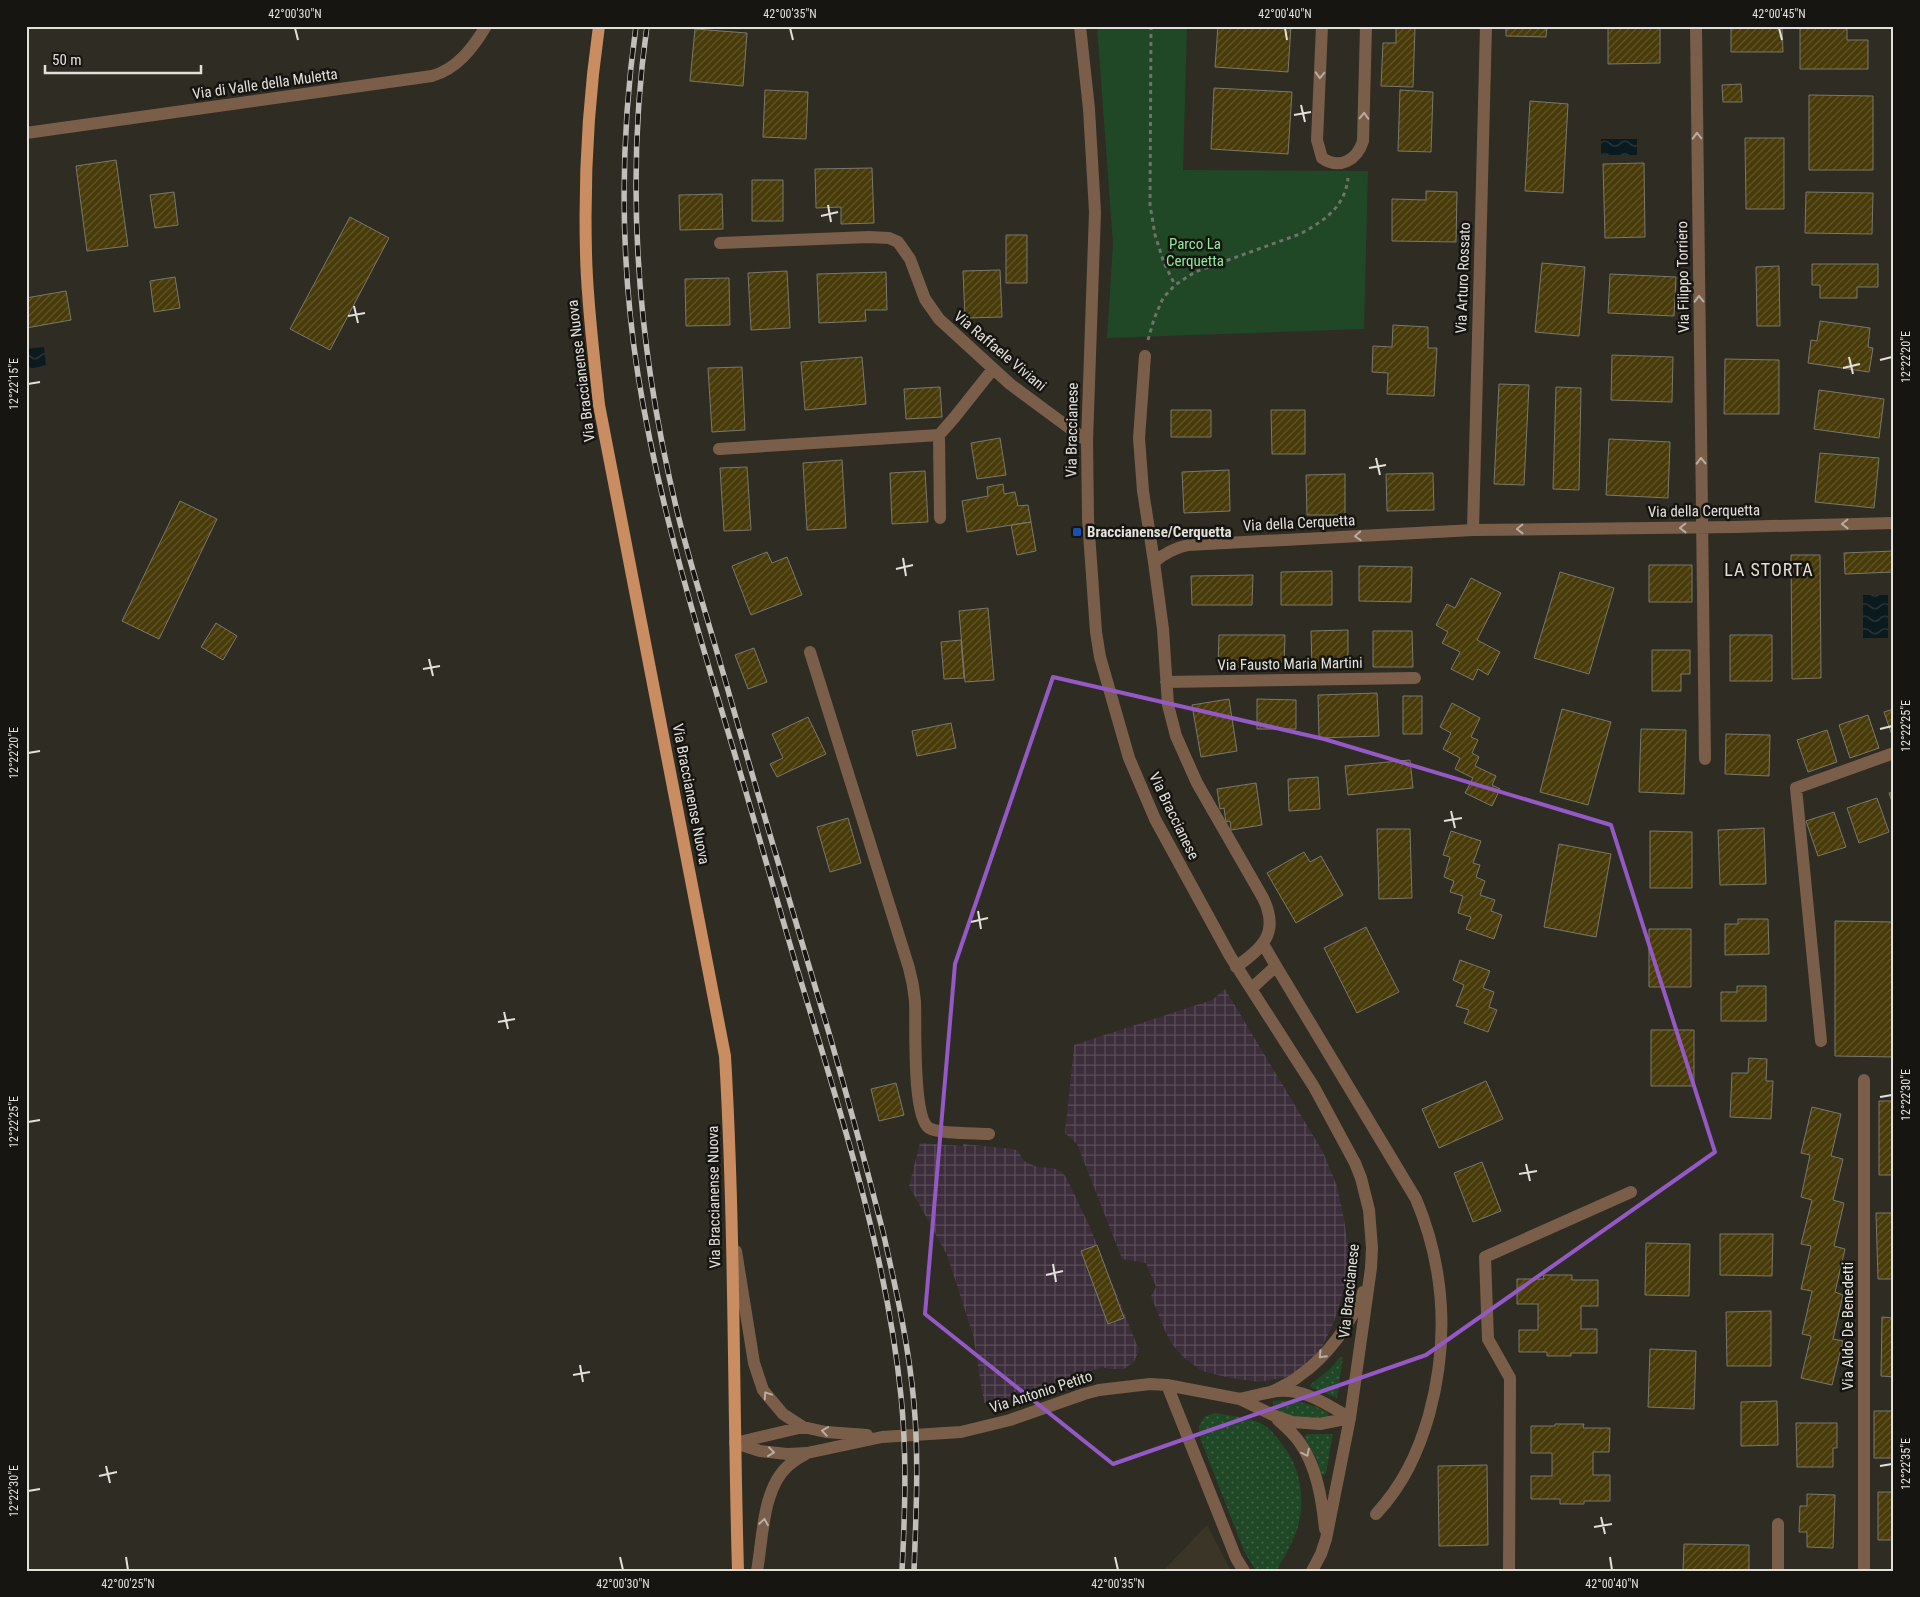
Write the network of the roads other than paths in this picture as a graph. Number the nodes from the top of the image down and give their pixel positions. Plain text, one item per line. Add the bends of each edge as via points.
1 (486, 26) edge
2 (600, 26) edge
3 (1080, 26) edge
4 (1322, 26) edge
5 (1366, 26) edge
6 (1486, 26) edge
7 (1696, 26) edge
8 (26, 133) edge
9 (720, 244) dead end
10 (1145, 356) road end
11 (993, 369) junction
12 (939, 435) junction
13 (1087, 441) junction
14 (720, 449) dead end
15 (940, 518) dead end
16 (1894, 523) edge
17 (1702, 527) junction
18 (1473, 530) junction
19 (1154, 562) junction
20 (810, 652) dead end
21 (1415, 678) dead end
22 (1166, 682) junction
23 (1894, 753) edge
24 (1705, 759) dead end
25 (1263, 944) junction
26 (1276, 966) junction
27 (1236, 967) junction
28 (1251, 988) junction
29 (1821, 1041) dead end
30 (1864, 1080) dead end
31 (989, 1134) dead end
32 (1631, 1192) dead end
33 (731, 1220) junction
34 (1371, 1268) junction
35 (1167, 1385) junction
36 (1272, 1392) junction
37 (1240, 1398) junction
38 (1275, 1416) junction
39 (1350, 1418) junction
40 (803, 1427) junction
41 (882, 1437) junction
42 (735, 1443) junction
43 (808, 1453) junction
44 (1376, 1514) dead end
45 (1778, 1524) dead end
46 (1326, 1539) junction
47 (738, 1571) edge
48 (757, 1571) edge
49 (1244, 1571) edge
50 (1312, 1571) edge
51 (1509, 1571) edge
52 (1778, 1571) edge
53 (1864, 1571) edge

1 - 8 street, Via di Valle della Muletta via 459,61 432,76
2 - 33 main road, Via Braccianense Nuova via 589,97 585,199 588,290 599,405 725,1056 731,1150
3 - 13 street, Via Braccianese via 1095,212
4 -> 5 street via 1317,140 1322,158 1331,163 1354,157 1363,141
6 - 18 street, Via Arturo Rossato
17 -> 7 street, Via Filippo Torriero
9 - 11 street, Via Raffaele Viviani via 869,236 894,240 905,251 922,294 939,320
10 - 19 street via 1139,438
11 - 12 street
11 - 13 street, Via Raffaele Viviani
12 - 14 street
12 - 15 street
13 - 27 street, Via Braccianese via 1088,519 1096,632 1118,727 1155,819
16 -> 17 street, Via della Cerquetta
17 -> 18 street, Via della Cerquetta
17 - 24 street, Via Filippo Torriero
18 -> 19 street, Via della Cerquetta via 1188,546 1174,548
19 - 22 street
20 - 31 street via 909,968 915,1001 922,1118 925,1125 936,1131
21 - 22 street, Via Fausto Maria Martini
22 - 25 street via 1171,720 1186,760 1266,903 1270,927
23 - 29 street via 1796,788
25 - 26 street
25 - 27 street
26 - 28 street
26 - 44 street via 1412,1193 1437,1266 1442,1346 1436,1388 1416,1454 1398,1487
27 - 28 street, Via Braccianese
28 - 34 street, Via Braccianese via 1314,1087 1355,1163 1369,1210
30 - 53 street, Via Aldo De Benedetti
32 - 51 street via 1485,1257 1488,1339 1510,1378
40 -> 33 street via 783,1414 763,1390 754,1363
33 - 42 main road, Via Braccianense Nuova
34 -> 36 street via 1359,1303 1333,1344 1300,1376
34 - 39 street, Via Braccianese
35 - 37 street, Via Antonio Petito
35 - 41 street, Via Antonio Petito via 1099,1390 961,1432
35 - 49 street
36 - 37 street, Via Antonio Petito
36 - 39 street, Via Antonio Petito via 1295,1392 1317,1398
37 - 38 street, Via Antonio Petito
38 - 39 street, Via Antonio Petito via 1306,1424
38 -> 46 street via 1300,1443 1311,1465 1321,1499
39 - 46 street, Via Braccianese
41 -> 40 street, Via Antonio Petito
40 - 42 street, Via Antonio Petito
41 - 43 street, Via Antonio Petito
42 -> 43 street, Via Antonio Petito via 760,1451
42 - 47 main road, Via Braccianense Nuova
48 -> 43 street via 764,1516 778,1479 789,1465
45 - 52 street
46 - 50 street, Via Braccianese

